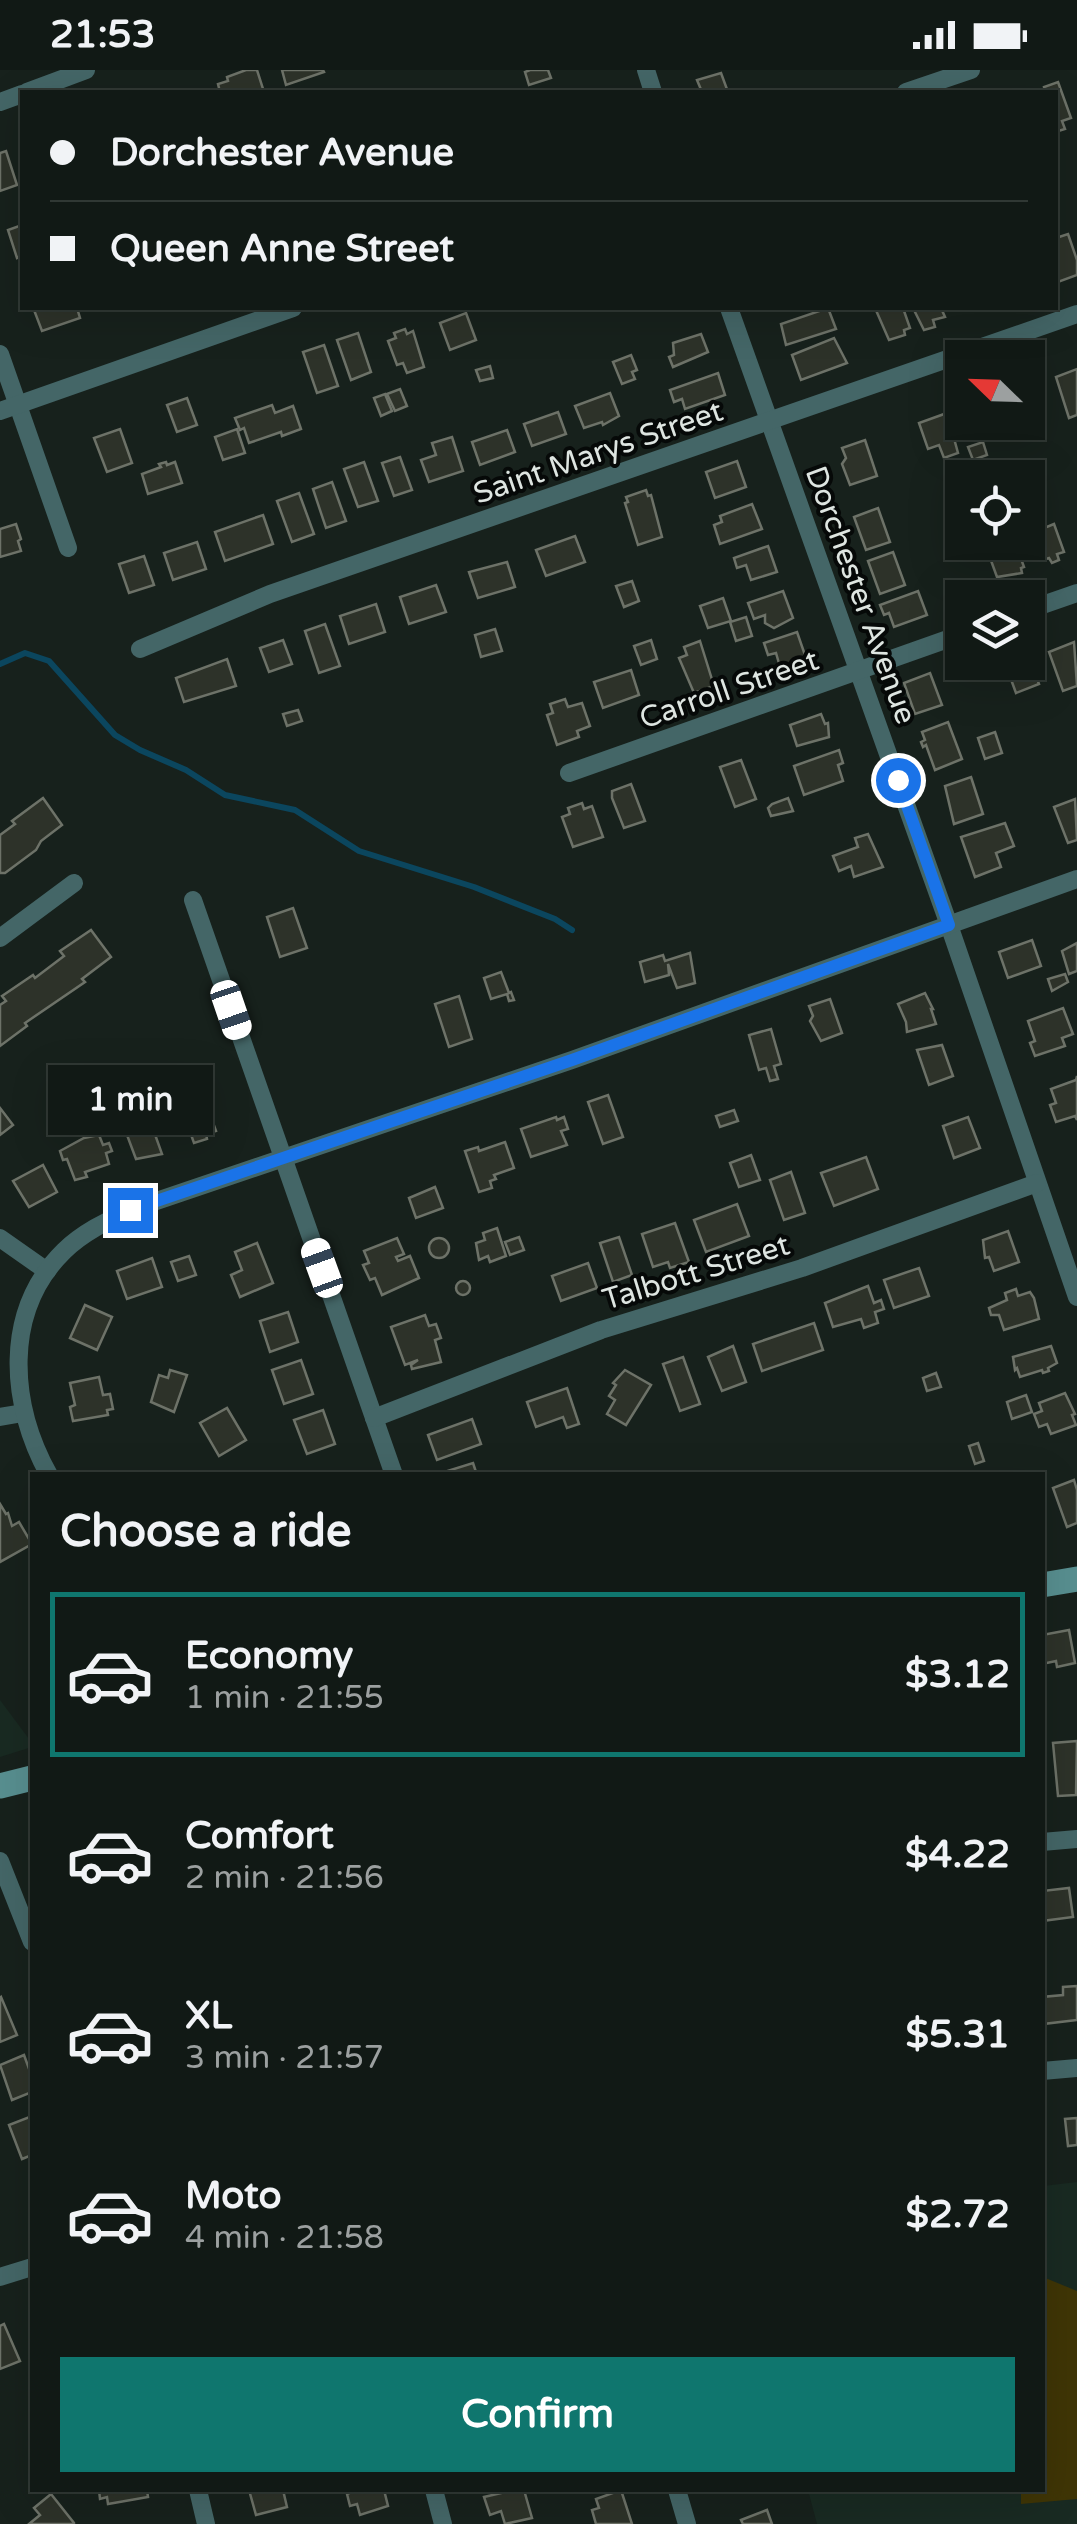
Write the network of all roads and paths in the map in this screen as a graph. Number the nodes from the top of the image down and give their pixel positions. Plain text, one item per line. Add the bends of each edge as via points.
1 (86, 70) edge
2 (971, 70) edge
3 (33, 90) edge
4 (912, 90) edge
5 (287, 310) edge
6 (730, 310) edge
7 (1077, 314) edge
8 (0, 354) edge
9 (9, 408) edge
10 (769, 422) junction
11 (68, 548) dead end
12 (1077, 593) edge
13 (1045, 604) edge
14 (945, 640) edge
15 (140, 649) dead end
16 (859, 672) junction
17 (569, 773) dead end
18 (1077, 879) edge
19 (74, 883) dead end
20 (193, 900) dead end
21 (949, 925) junction
22 (0, 938) edge
23 (282, 1156) junction
24 (1037, 1183) junction
25 (0, 1238) edge
26 (47, 1271) junction
27 (1077, 1298) edge
28 (23, 1412) junction
29 (0, 1417) edge
30 (374, 1418) junction
31 (46, 1472) edge
32 (393, 1472) edge
33 (1077, 1579) edge
34 (1045, 1584) edge
35 (30, 1778) edge
36 (0, 1786) edge
37 (1077, 1839) edge
38 (1045, 1842) edge
39 (0, 1861) edge
40 (30, 1937) edge
41 (1077, 2068) edge
42 (1045, 2071) edge
43 (30, 2268) edge
44 (0, 2277) edge
45 (198, 2492) edge
46 (435, 2492) edge
47 (678, 2492) edge
48 (206, 2524) edge
49 (443, 2524) edge
50 (687, 2524) edge

1 - 3 street
2 - 4 street
5 - 9 street
6 - 10 street, Dorchester Avenue
7 - 10 street, Saint Marys Street
8 - 9 street
9 - 11 street
10 - 15 street, Saint Marys Street via 270,594
10 - 16 street, Dorchester Avenue
12 - 13 street
14 - 16 street, Carroll Street
16 - 17 street, Carroll Street
16 - 21 street, Dorchester Avenue
18 - 21 street
19 - 22 street
20 - 23 street
21 - 23 street
21 - 24 street, Dorchester Avenue
23 - 26 street via 130,1210 76,1242
23 - 30 street
24 - 27 street, Dorchester Avenue
24 - 30 street, Talbott Street via 802,1268 601,1330
25 - 26 street
26 - 28 street via 20,1336
28 - 29 street
28 - 31 street
30 - 32 street
33 - 34 main road
35 - 36 main road
37 - 38 street
39 - 40 street
41 - 42 street
43 - 44 street
45 - 48 street
46 - 49 street
47 - 50 street

